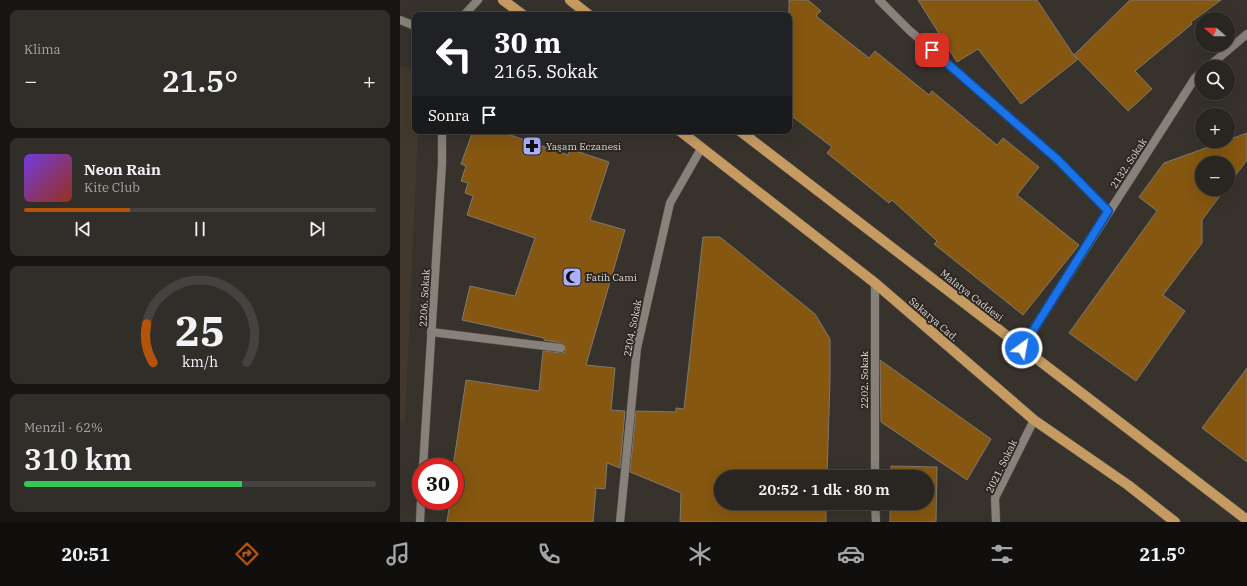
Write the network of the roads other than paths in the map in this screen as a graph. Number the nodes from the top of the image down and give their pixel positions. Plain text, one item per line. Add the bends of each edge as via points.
1 (478, 0) edge
2 (503, 0) edge
3 (570, 0) edge
4 (879, 0) edge
5 (467, 12) edge
6 (519, 12) edge
7 (585, 12) edge
8 (400, 20) edge
9 (412, 25) edge
10 (1247, 34) edge
11 (1216, 60) edge
12 (1195, 78) edge
13 (442, 134) edge
14 (684, 134) edge
15 (744, 134) edge
16 (702, 147) junction
17 (1108, 211) junction
18 (875, 283) junction
19 (432, 332) junction
20 (561, 348) dead end
21 (1022, 348) junction
22 (1034, 420) junction
23 (424, 458) edge
24 (875, 470) edge
25 (421, 510) edge
26 (876, 510) edge
27 (1247, 520) edge
28 (420, 522) edge
29 (620, 522) edge
30 (876, 522) edge
31 (996, 522) edge
32 (1175, 522) edge

1 - 5 street
2 - 6 main road
3 - 7 main road
4 - 17 street via 909,30 1058,160
8 - 9 street
10 - 11 street
12 - 17 street, 2132. Sokak
13 - 19 street, 2206. Sokak
14 - 16 main road, Sakarya Cad.
15 - 21 main road, Malatya Caddesi
16 - 18 main road, Sakarya Cad.
16 - 29 street, 2204. Sokak via 670,203 637,348
17 - 21 street, 2132. Sokak
18 - 22 main road, Sakarya Cad.
18 - 24 street, 2202. Sokak
19 - 20 street
19 - 23 street, 2206. Sokak
21 - 27 main road, Malatya Caddesi
22 - 31 street, 2021. Sokak via 995,498
22 - 32 main road, Sakarya Cad. via 1128,485
25 - 28 street
26 - 30 street

